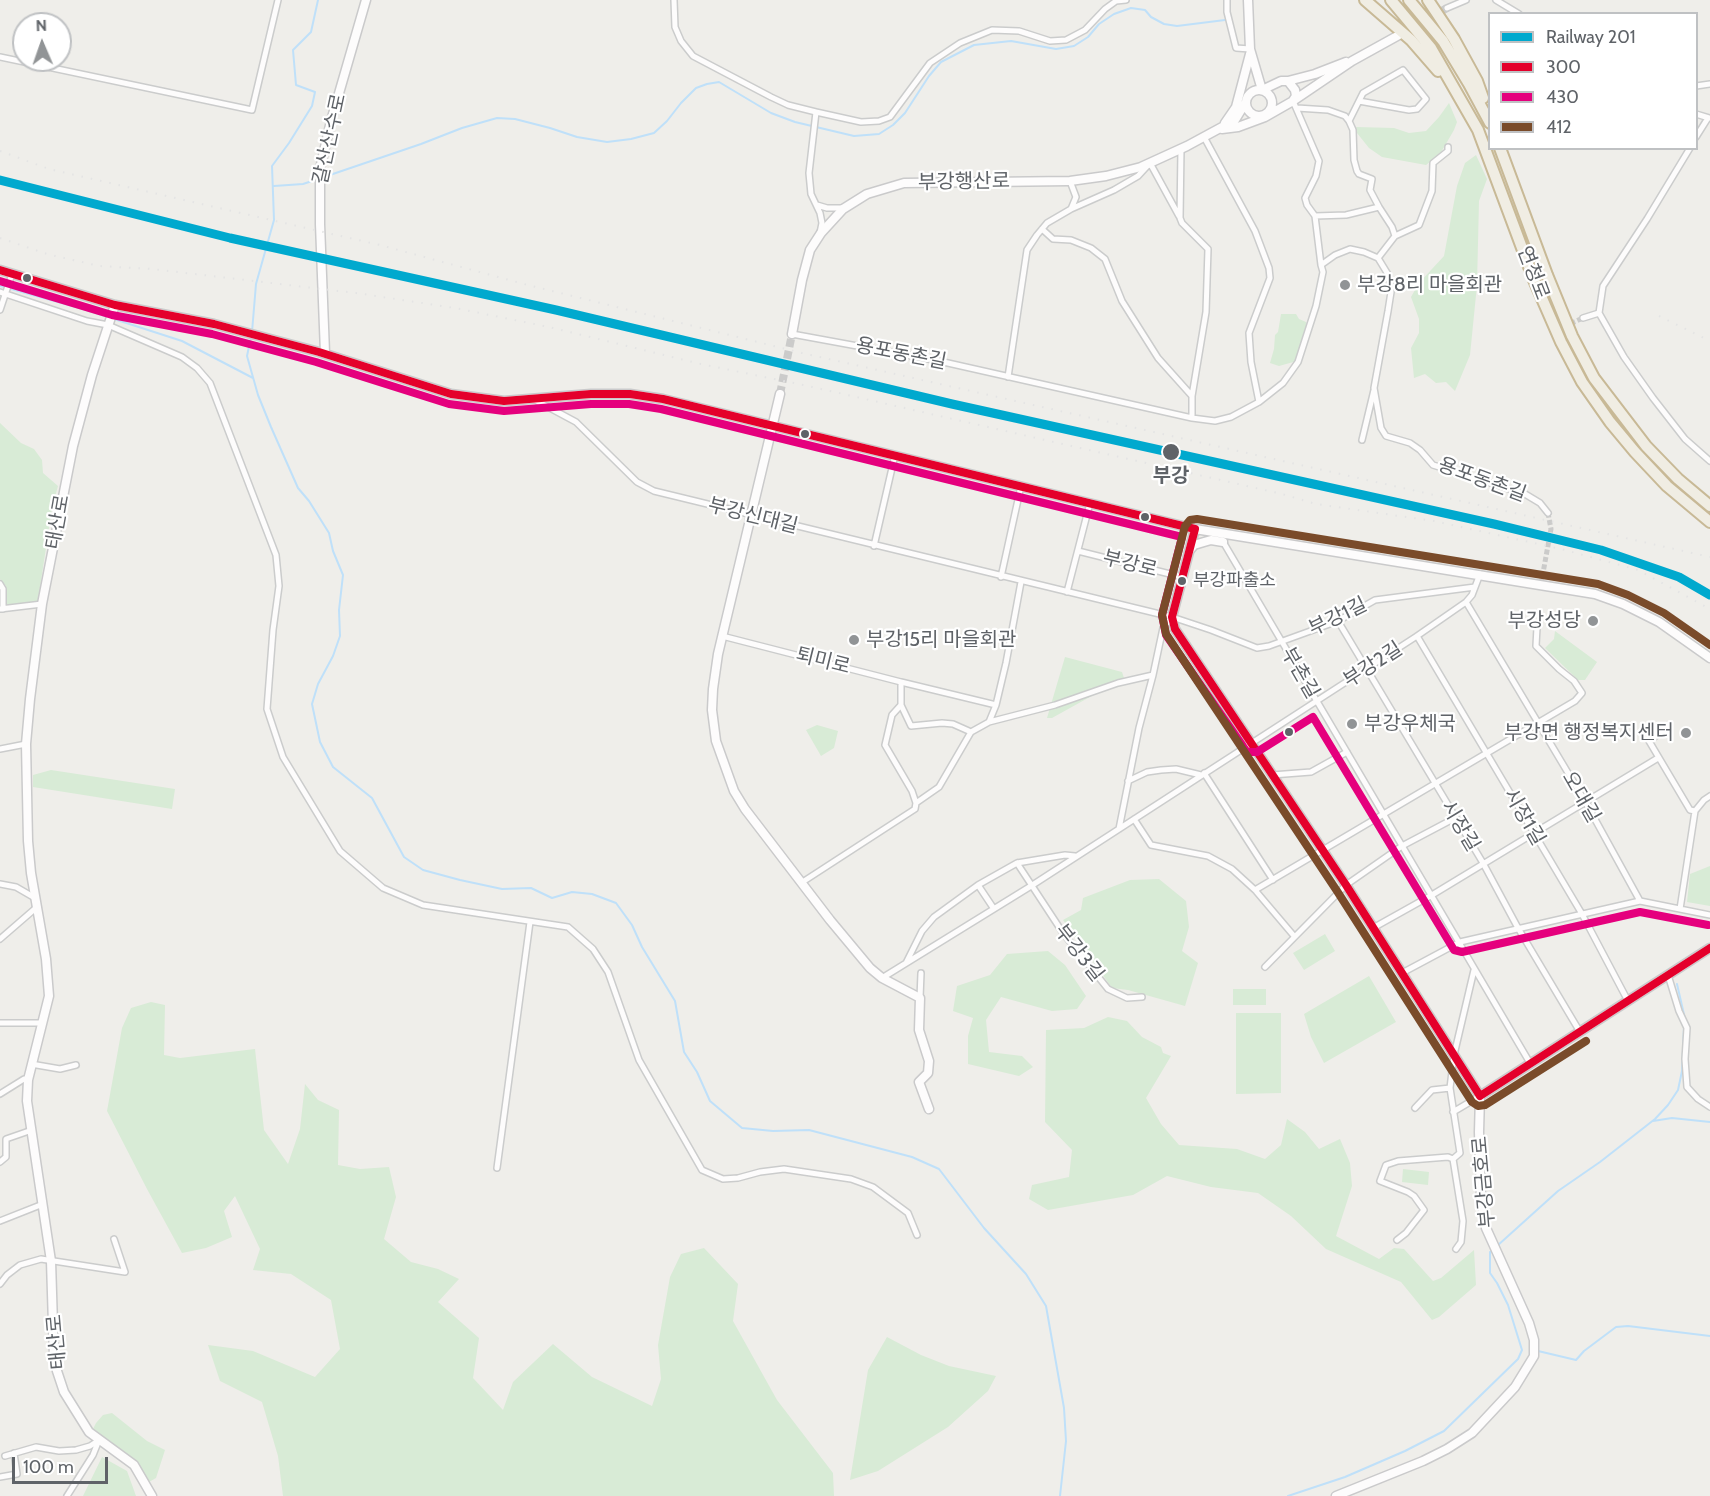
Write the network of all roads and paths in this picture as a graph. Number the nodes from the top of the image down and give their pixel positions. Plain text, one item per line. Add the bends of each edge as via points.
1 (278, 0) edge
2 (366, 0) edge
3 (674, 0) edge
4 (1126, 0) edge
5 (1227, 0) edge
6 (1248, 0) edge
7 (1365, 0) edge
8 (1391, 0) edge
9 (1409, 0) edge
10 (1428, 0) edge
11 (1466, 0) edge
12 (1496, 0) edge
13 (1447, 8) tunnel mouth
14 (1516, 12) edge
15 (1399, 35) tunnel mouth
16 (1251, 53) junction
17 (0, 57) edge
18 (1352, 60) junction
19 (1288, 81) junction
20 (1276, 83) junction
21 (1262, 90) junction
22 (1247, 99) junction
23 (1359, 101) junction
24 (1295, 105) junction
25 (1270, 110) junction
26 (1488, 112) edge
27 (816, 114) junction
28 (1257, 116) junction
29 (1709, 118) edge
30 (1488, 119) edge
31 (1350, 121) junction
32 (1218, 130) junction
33 (1698, 134) edge
34 (1204, 137) junction
35 (1448, 147) dead end
36 (1181, 149) junction
37 (1501, 150) edge
38 (1689, 150) edge
39 (1488, 153) junction
40 (1150, 163) junction
41 (1070, 181) junction
42 (818, 205) junction
43 (1379, 207) junction
44 (846, 208) junction
45 (1071, 209) junction
46 (1316, 216) junction
47 (1180, 218) junction
48 (1042, 229) junction
49 (819, 236) junction
50 (1395, 236) junction
51 (1378, 258) junction
52 (1321, 265) junction
53 (0, 270) edge
54 (12, 274) junction
55 (3, 293) edge
56 (114, 308) junction
57 (0, 310) edge
58 (1599, 313) junction
59 (1583, 318) tunnel mouth
60 (108, 325) junction
61 (792, 334) joint
62 (322, 352) junction
63 (1008, 377) junction
64 (1374, 388) junction
65 (780, 394) tunnel mouth
66 (1192, 396) junction
67 (533, 399) junction
68 (1259, 402) junction
69 (1192, 418) junction
70 (774, 426) junction
71 (1362, 440) dead end
72 (895, 455) junction
73 (1710, 462) edge
74 (1021, 486) junction
75 (1090, 503) junction
76 (1710, 506) edge
77 (1548, 513) dead end
78 (753, 516) junction
79 (1710, 522) edge
80 (1195, 529) junction
81 (1216, 532) junction
82 (1223, 542) junction
83 (874, 546) junction
84 (1189, 550) junction
85 (1078, 551) junction
86 (1480, 574) junction
87 (1001, 577) junction
88 (1182, 577) junction
89 (1021, 582) junction
90 (0, 584) edge
91 (1476, 587) junction
92 (1067, 592) junction
93 (1466, 602) junction
94 (42, 604) junction
95 (2, 609) edge
96 (1172, 618) junction
97 (1338, 621) junction
98 (1537, 627) dead end
99 (722, 636) junction
100 (1417, 636) junction
101 (1282, 642) junction
102 (1710, 658) edge
103 (1367, 669) junction
104 (1153, 675) junction
105 (902, 682) junction
106 (1317, 702) junction
107 (901, 705) junction
108 (996, 705) junction
109 (989, 722) junction
110 (1538, 724) junction
111 (971, 732) junction
112 (1661, 732) dead end
113 (1252, 743) junction
114 (26, 744) junction
115 (0, 749) edge
116 (1347, 752) junction
117 (1487, 752) junction
118 (1659, 758) junction
119 (1202, 774) junction
120 (1272, 775) junction
121 (1128, 781) junction
122 (1435, 785) junction
123 (1710, 796) edge
124 (916, 803) junction
125 (1586, 803) junction
126 (1695, 811) junction
127 (1385, 815) junction
128 (1455, 818) junction
129 (1134, 819) junction
130 (1119, 829) junction
131 (1533, 834) junction
132 (1402, 846) junction
133 (1323, 850) junction
134 (1076, 856) junction
135 (1017, 863) junction
136 (1483, 863) junction
137 (1273, 880) junction
138 (801, 883) junction
139 (0, 884) edge
140 (978, 885) junction
141 (1346, 885) junction
142 (1031, 886) junction
143 (1255, 890) junction
144 (1432, 895) junction
145 (1640, 901) junction
146 (37, 903) junction
147 (994, 909) junction
148 (1680, 909) junction
149 (1582, 914) junction
150 (1710, 915) edge
151 (530, 922) junction
152 (1373, 928) junction
153 (1518, 928) junction
154 (1294, 936) junction
155 (0, 939) edge
156 (1460, 942) junction
157 (1710, 948) edge
158 (905, 965) junction
159 (1265, 967) dead end
160 (1474, 970) junction
161 (921, 973) dead end
162 (1402, 974) junction
163 (1668, 975) junction
164 (882, 978) junction
165 (1142, 997) dead end
166 (920, 998) junction
167 (1628, 1001) junction
168 (0, 1023) edge
169 (41, 1023) junction
170 (1580, 1032) junction
171 (1454, 1055) junction
172 (1530, 1063) junction
173 (31, 1064) junction
174 (76, 1065) dead end
175 (28, 1080) junction
176 (1450, 1088) junction
177 (0, 1094) edge
178 (1480, 1096) junction
179 (1710, 1107) edge
180 (1415, 1108) dead end
181 (929, 1109) dead end
182 (1453, 1112) junction
183 (32, 1130) junction
184 (1453, 1159) junction
185 (0, 1162) edge
186 (497, 1168) dead end
187 (43, 1204) junction
188 (0, 1221) edge
189 (917, 1236) dead end
190 (114, 1239) dead end
191 (1397, 1240) dead end
192 (1456, 1249) dead end
193 (51, 1261) junction
194 (0, 1284) edge
195 (99, 1440) junction
196 (14, 1453) junction
197 (5, 1456) dead end
198 (0, 1477) edge
199 (67, 1496) edge
200 (152, 1496) edge
201 (1336, 1496) edge

1 - 17 street via 252,110
2 - 62 street, 갈산산수로 via 331,121 320,177
3 - 27 street via 675,27 693,56 771,98
4 - 27 street via 1116,1 1086,30 1066,40 1050,41 1019,31 992,30 960,43 930,63 890,117 861,122
5 - 16 street via 1236,48
6 - 16 street
7 - 39 highway via 1431,62
8 - 39 highway, 연청로 via 1431,48
9 - 30 highway via 1443,41
10 - 26 highway via 1477,81
11 - 13 street
12 - 14 street
15 - 18 street
16 - 20 street via 1262,79 1268,84
16 - 21 street
16 - 22 street
16 - 32 street via 1236,107
18 - 19 street
18 - 24 street
19 - 20 street
19 - 24 street via 1295,90
20 - 21 street
21 - 22 street via 1254,91
21 - 25 street via 1272,99
22 - 28 street via 1251,112
22 - 32 street via 1235,120
23 - 23 street via 1363,93 1403,70 1426,99 1417,109 1409,110
23 - 31 street
24 - 25 street
24 - 31 street via 1328,110
24 - 32 street via 1239,127
24 - 46 street, 용포동촌길 via 1318,161 1316,176 1305,198
25 - 28 street
27 - 42 street via 808,173 811,194
28 - 32 street
29 - 33 street
31 - 43 street via 1357,171 1372,178 1370,190
32 - 34 street, 부강행산로
34 - 36 street, 부강행산로
34 - 68 street via 1255,231 1269,267 1270,278 1249,333
35 - 50 street via 1448,152 1433,163 1432,191 1419,225
36 - 40 street, 부강행산로
36 - 47 street
37 - 76 highway, 연청로 via 1547,275 1594,378 1646,446
38 - 58 street via 1603,286
39 - 79 highway, 연청로 via 1534,280 1582,382 1610,422 1666,486
40 - 41 street, 부강행산로 via 1106,176
40 - 45 street via 1138,176 1114,190
40 - 47 street
41 - 44 street, 부강행산로 via 904,183 867,194
41 - 45 street via 1076,196
42 - 44 street
42 - 49 street via 822,223
43 - 46 street via 1346,215
43 - 50 street
44 - 49 street, 부강행산로
45 - 48 street
46 - 52 street, 용포동촌길
47 - 66 street via 1208,249 1206,312
48 - 63 street via 1027,250
48 - 66 street via 1053,238 1083,244 1105,259 1122,301 1158,358
49 - 61 street, 부강행산로 via 810,250
50 - 51 street
51 - 52 street via 1350,249
51 - 64 street, 용포동촌길 via 1389,276 1391,292
52 - 68 street, 용포동촌길 via 1316,306 1298,362 1283,383
53 - 54 street
54 - 55 street
54 - 56 street
55 - 57 street
55 - 60 street
56 - 60 street, 태산로
56 - 62 street via 214,324
58 - 59 street
58 - 73 street via 1653,398 1685,439
60 - 94 street, 태산로 via 72,446
60 - 151 street via 182,357 210,383 276,555 279,586 267,709 283,757 340,851 383,888 423,905
61 - 63 street, 용포동촌길
62 - 67 street via 451,394 504,401
63 - 69 street, 용포동촌길
64 - 71 street
64 - 77 street, 용포동촌길 via 1386,436 1410,443 1433,465 1526,494
65 - 70 street
66 - 69 street
67 - 70 street via 630,394
67 - 78 street, 부강신대길 via 576,422 637,482 654,491
68 - 69 street, 용포동촌길 via 1222,420
70 - 72 street
70 - 78 street
72 - 74 street
72 - 83 street
74 - 75 street
74 - 87 street
75 - 80 street
75 - 85 street
78 - 83 street, 부강신대길
78 - 99 street
80 - 81 street
80 - 84 street, 부강로
81 - 82 street, 부촌길
81 - 86 street
82 - 84 street via 1211,540
82 - 101 street, 부촌길
83 - 87 street, 부강신대길
84 - 88 street, 부강로
85 - 88 street, 부강로
85 - 92 street
86 - 91 street, 부강2길
86 - 102 street via 1595,594 1623,604 1659,622
87 - 89 street, 부강신대길
88 - 96 street, 부강로
89 - 92 street, 부강신대길
89 - 108 street
90 - 95 street
91 - 93 street, 부강2길
91 - 97 street, 부강1길 via 1375,600
92 - 96 street, 부강신대길
93 - 100 street, 부강2길
93 - 110 street, 오대길
94 - 95 street
94 - 114 street, 태산로
96 - 101 street, 부강1길 via 1257,648
96 - 104 street via 1163,628
96 - 113 street
97 - 101 street, 부강1길
97 - 103 street, 시장길
98 - 110 street via 1536,646 1582,693
99 - 105 street, 퇴미로
99 - 138 street via 713,689 716,741 734,791
100 - 103 street, 부강2길
100 - 117 street, 시장1길
101 - 106 street, 부촌길
103 - 106 street, 부강2길
103 - 122 street, 시장길
104 - 109 street
104 - 121 street
105 - 107 street
105 - 108 street
106 - 113 street, 부강2길
106 - 116 street, 부촌길
107 - 111 street via 911,726 953,724
107 - 124 street via 892,715 885,745
108 - 109 street
109 - 111 street
110 - 117 street
110 - 125 street, 오대길
111 - 124 street via 939,787
112 - 118 street via 1649,741
113 - 119 street
113 - 120 street
114 - 115 street
114 - 146 street, 태산로 via 28,841
116 - 120 street via 1311,772
116 - 127 street, 부촌길
117 - 122 street
117 - 131 street, 시장1길
118 - 125 street
118 - 126 street via 1690,810
119 - 121 street via 1161,770
119 - 129 street
119 - 137 street
120 - 133 street
121 - 130 street
122 - 127 street
122 - 128 street, 시장길
123 - 126 street
124 - 138 street via 915,809
125 - 131 street
125 - 145 street, 오대길
126 - 148 street
127 - 132 street, 부촌길
127 - 133 street
128 - 132 street
128 - 136 street, 시장길
129 - 130 street
129 - 143 street via 1151,845 1218,860
130 - 134 street
131 - 136 street
131 - 149 street, 시장1길
132 - 141 street
132 - 144 street, 부촌길
133 - 137 street
133 - 141 street
134 - 135 street
134 - 142 street
135 - 140 street
135 - 142 street, 부강3길
136 - 144 street
136 - 153 street, 시장길
137 - 143 street
138 - 164 street
139 - 146 street via 16,887
140 - 147 street
140 - 158 street via 934,917 922,931
141 - 152 street
141 - 154 street
142 - 147 street
142 - 165 street, 부강3길 via 1108,989 1127,998
143 - 154 street
144 - 152 street
144 - 156 street, 부촌길
145 - 148 street
145 - 149 street
146 - 155 street
146 - 169 street, 태산로 via 48,976
147 - 158 street
148 - 150 street
149 - 153 street
149 - 167 street, 시장1길
151 - 186 street
151 - 189 street via 568,927 593,949 608,972 639,1060 702,1170 723,1179 784,1169 851,1179 873,1187 908,1213
152 - 162 street
153 - 156 street
153 - 170 street, 시장길
154 - 159 street
156 - 160 street, 부촌길
156 - 162 street
157 - 163 street
158 - 164 street
160 - 171 street
160 - 172 street, 부촌길
161 - 166 street
162 - 171 street
163 - 167 street
163 - 179 street via 1687,1028 1687,1087
164 - 166 street
166 - 181 street via 919,1030 929,1061 928,1073 920,1082
167 - 170 street
168 - 169 street
169 - 173 street, 태산로
170 - 172 street
171 - 176 street
171 - 178 street
172 - 178 street
173 - 174 street via 60,1069
173 - 175 street, 태산로
175 - 177 street
175 - 183 street, 태산로
176 - 180 street via 1432,1090
176 - 182 street
178 - 182 street
178 - 201 street, 부강금호로 via 1481,1198 1490,1241 1529,1323 1534,1356 1515,1387 1472,1432 1423,1461
182 - 184 street, 부강금호로 via 1460,1153
183 - 185 street via 6,1139 6,1157
183 - 187 street, 태산로
184 - 191 street, 부강금호로 via 1386,1165 1380,1181 1414,1196 1424,1210
184 - 192 street, 부강금호로 via 1463,1221 1461,1242
187 - 188 street
187 - 193 street, 태산로
190 - 193 street via 125,1272
193 - 194 street via 41,1259 20,1265
193 - 195 street, 태산로 via 57,1371 64,1392 89,1432
195 - 196 street via 76,1450 36,1447
195 - 199 street
195 - 200 street, 태산로 via 134,1464
196 - 197 street
196 - 198 street via 16,1474

